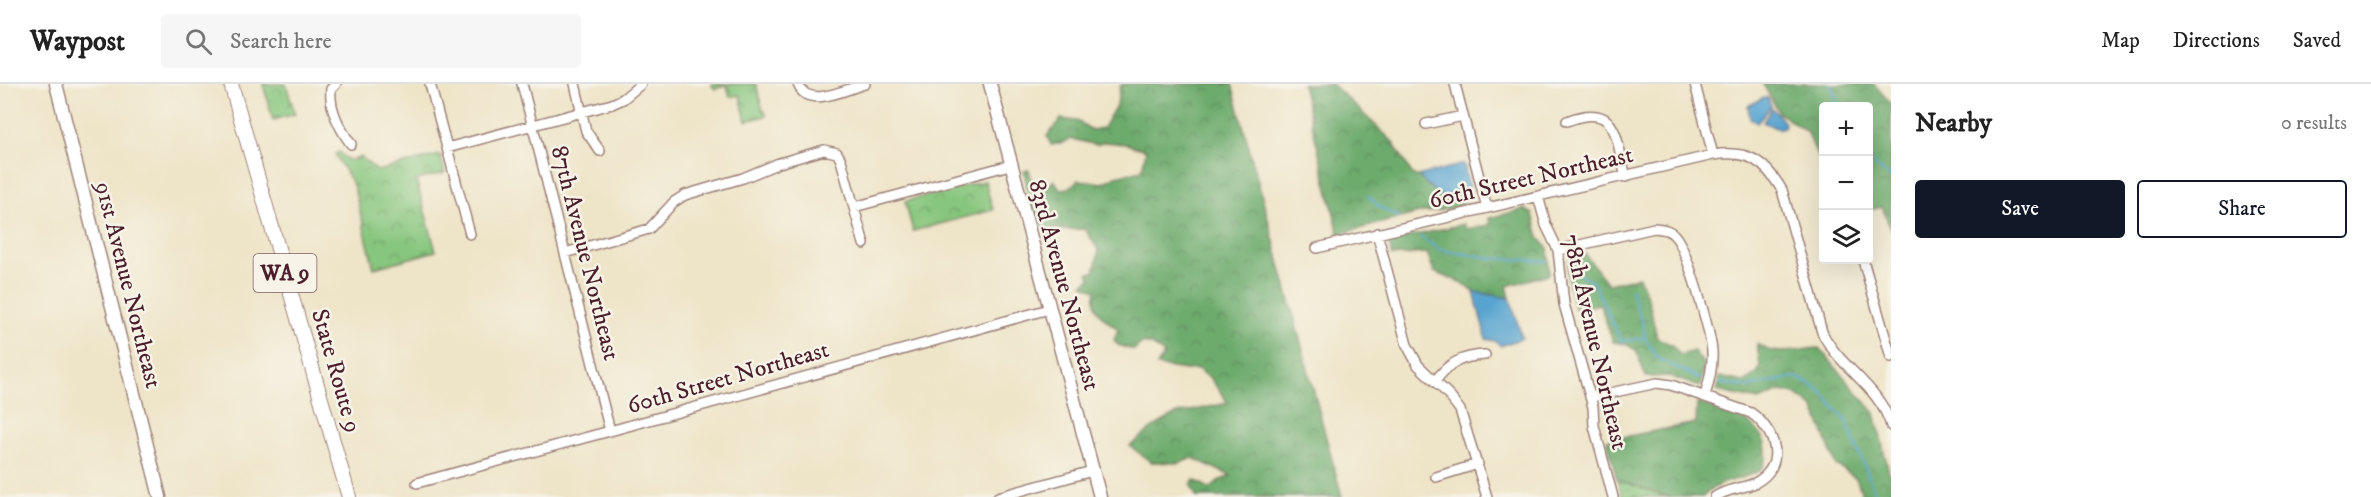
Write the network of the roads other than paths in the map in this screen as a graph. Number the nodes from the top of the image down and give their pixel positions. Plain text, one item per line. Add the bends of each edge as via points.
1 (56, 84) edge
2 (231, 84) edge
3 (430, 84) edge
4 (522, 84) edge
5 (575, 84) edge
6 (641, 84) edge
7 (798, 84) edge
8 (865, 84) edge
9 (990, 84) edge
10 (1455, 84) edge
11 (1695, 84) edge
12 (334, 86) edge
13 (582, 112) junction
14 (1463, 116) junction
15 (1567, 122) dead end
16 (1426, 124) dead end
17 (532, 125) junction
18 (351, 144) dead end
19 (447, 148) junction
20 (600, 151) dead end
21 (1713, 155) junction
22 (1010, 165) junction
23 (1626, 177) junction
24 (1538, 196) junction
25 (854, 207) junction
26 (1487, 208) junction
27 (1377, 233) junction
28 (470, 234) dead end
29 (864, 244) dead end
30 (1317, 248) dead end
31 (1558, 250) junction
32 (565, 253) junction
33 (1864, 264) edge
34 (1049, 309) junction
35 (1485, 355) dead end
36 (1891, 357) edge
37 (1435, 382) junction
38 (1705, 396) junction
39 (1591, 397) junction
40 (1889, 412) edge
41 (1891, 426) edge
42 (610, 432) junction
43 (1478, 464) junction
44 (1092, 471) junction
45 (1436, 477) dead end
46 (417, 483) dead end
47 (344, 493) edge
48 (160, 497) edge
49 (998, 497) edge
50 (1100, 497) edge
51 (1487, 497) edge
52 (1613, 497) edge
53 (1715, 497) edge

1 - 48 street, 91st Avenue Northeast
2 - 47 main road, State Route 9 / WA 9
3 - 19 street
4 - 17 street, 87th Avenue Northeast
5 - 13 street
6 - 13 street via 618,102
7 - 8 street via 805,95 817,98
9 - 22 street, 83rd Avenue Northeast
10 - 14 street
11 - 21 street
12 - 18 street via 331,99 338,123
13 - 17 street
13 - 20 street via 586,131
14 - 16 street
14 - 26 street
15 - 23 street via 1592,114 1605,118
17 - 19 street
17 - 32 street, 87th Avenue Northeast
19 - 28 street
21 - 23 street, 60th Street Northeast
21 - 40 street, 60th Street Northeast via 1743,154 1772,175 1782,190 1825,339
22 - 25 street
22 - 34 street, 83rd Avenue Northeast
23 - 24 street, 60th Street Northeast
24 - 26 street, 60th Street Northeast
24 - 31 street, 78th Avenue Northeast
25 - 29 street
25 - 32 street via 841,160 834,151 824,150 685,195 649,230
26 - 27 street, 60th Street Northeast
27 - 30 street, 60th Street Northeast
27 - 37 street via 1407,345 1415,362
31 - 38 street via 1644,229 1670,231 1684,251 1710,338 1712,364
31 - 39 street, 78th Avenue Northeast via 1564,304
32 - 42 street, 87th Avenue Northeast
33 - 36 street
34 - 42 street, 60th Street Northeast
34 - 44 street, 83rd Avenue Northeast
35 - 37 street via 1467,356 1444,370
37 - 43 street via 1460,410
38 - 39 street via 1657,383
38 - 53 street via 1761,420 1774,446 1772,467 1764,477
39 - 52 street, 78th Avenue Northeast via 1594,426
40 - 41 street
42 - 46 street, 60th Street Northeast
43 - 45 street
43 - 51 street
44 - 49 street
44 - 50 street, 83rd Avenue Northeast

